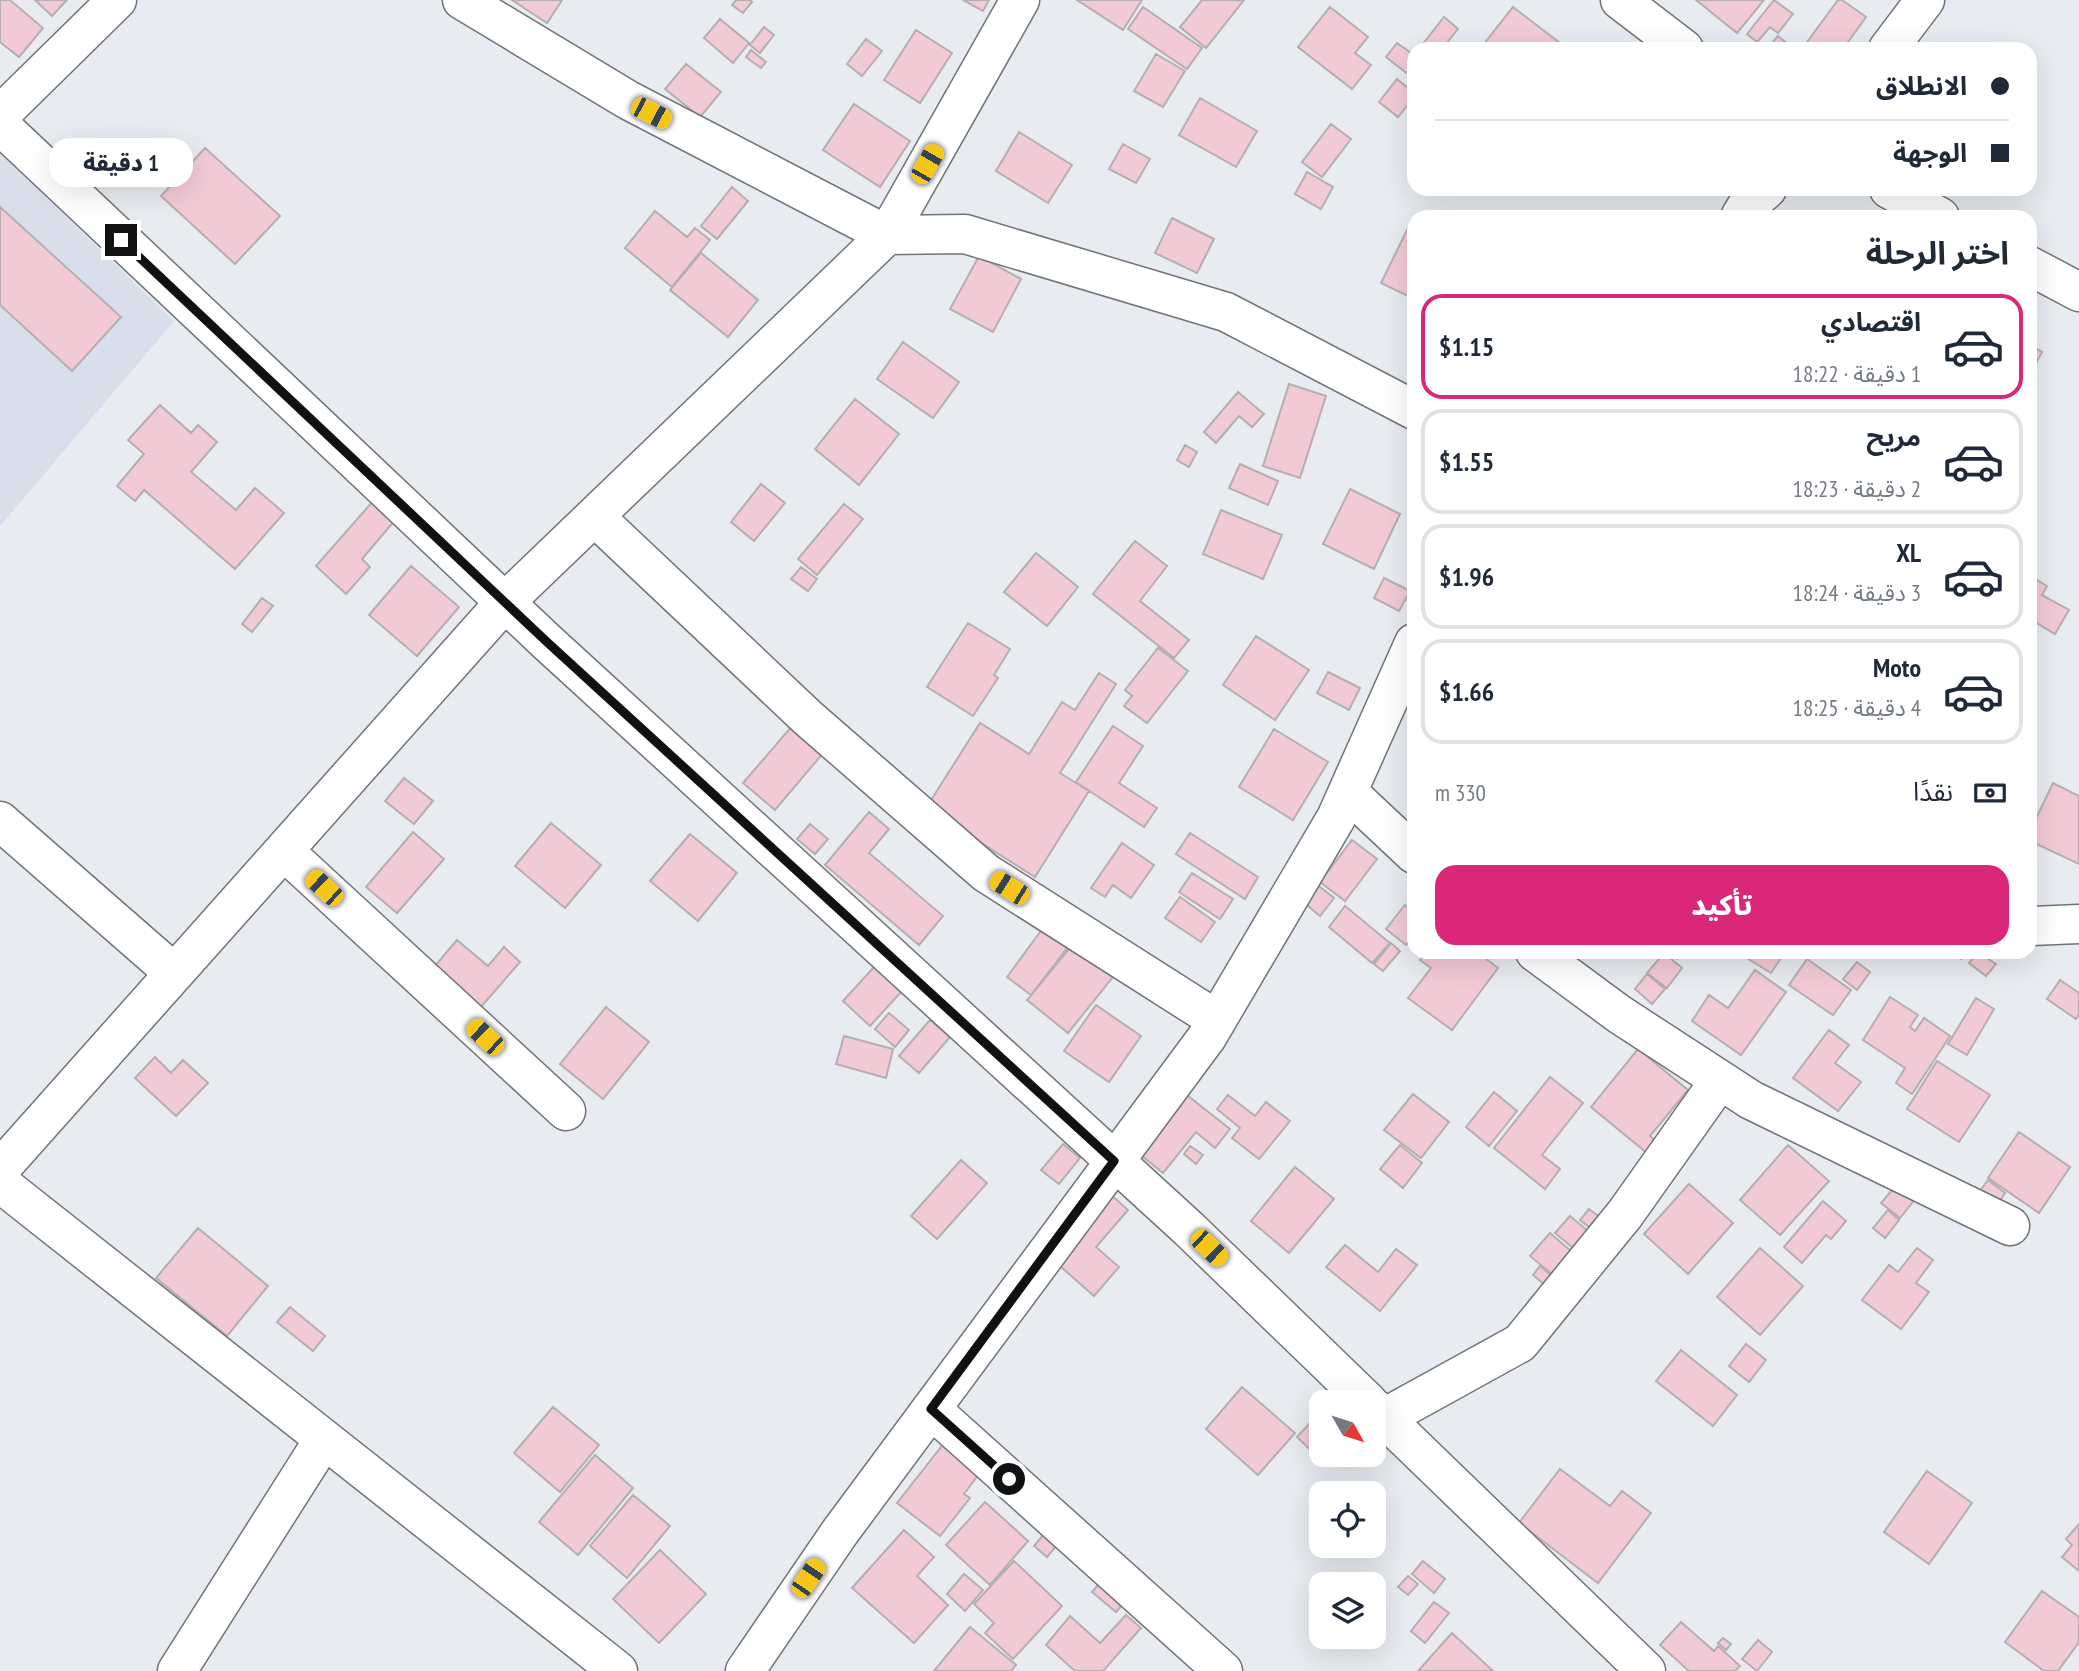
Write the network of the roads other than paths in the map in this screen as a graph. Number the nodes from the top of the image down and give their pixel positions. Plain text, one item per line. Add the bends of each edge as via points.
1 (117, 0) edge
2 (462, 0) edge
3 (1020, 0) edge
4 (1620, 0) edge
5 (1925, 0) edge
6 (1675, 42) edge
7 (1893, 42) edge
8 (0, 116) edge
9 (0, 125) edge
10 (1759, 196) edge
11 (1902, 196) edge
12 (1744, 210) edge
13 (1927, 210) edge
14 (887, 234) junction
15 (2037, 270) edge
16 (2079, 292) edge
17 (1407, 406) edge
18 (595, 517) junction
19 (505, 603) junction
20 (1404, 692) edge
21 (1348, 792) junction
22 (0, 821) edge
23 (1407, 847) edge
24 (284, 851) junction
25 (2079, 924) edge
26 (2037, 926) edge
27 (1544, 959) edge
28 (174, 974) junction
29 (1217, 1020) junction
30 (1720, 1080) junction
31 (566, 1111) dead end
32 (1114, 1161) junction
33 (0, 1169) edge
34 (0, 1183) edge
35 (2010, 1226) dead end
36 (1355, 1390) edge
37 (1386, 1404) edge
38 (931, 1409) junction
39 (1386, 1420) edge
40 (324, 1439) junction
41 (177, 1671) edge
42 (618, 1671) edge
43 (746, 1671) edge
44 (1223, 1671) edge
45 (1646, 1671) edge

1 - 8 street
2 - 14 street via 628,100
3 - 14 street
4 - 6 street
5 - 7 street
9 - 19 street
10 - 12 street
11 - 13 street
14 - 17 street via 965,234 1226,312
14 - 18 street
15 - 16 street
18 - 19 street
18 - 29 street via 808,718 986,873
19 - 24 street
19 - 32 street
20 - 21 street
21 - 23 street
21 - 29 street
22 - 28 street
24 - 28 street
24 - 31 street
25 - 26 street
27 - 30 street
28 - 33 street
29 - 32 street
30 - 35 street via 1751,1100
30 - 37 street via 1625,1214 1520,1343
32 - 36 street
32 - 38 street
34 - 40 street
38 - 43 street
38 - 44 street
39 - 45 street
40 - 41 street
40 - 42 street

